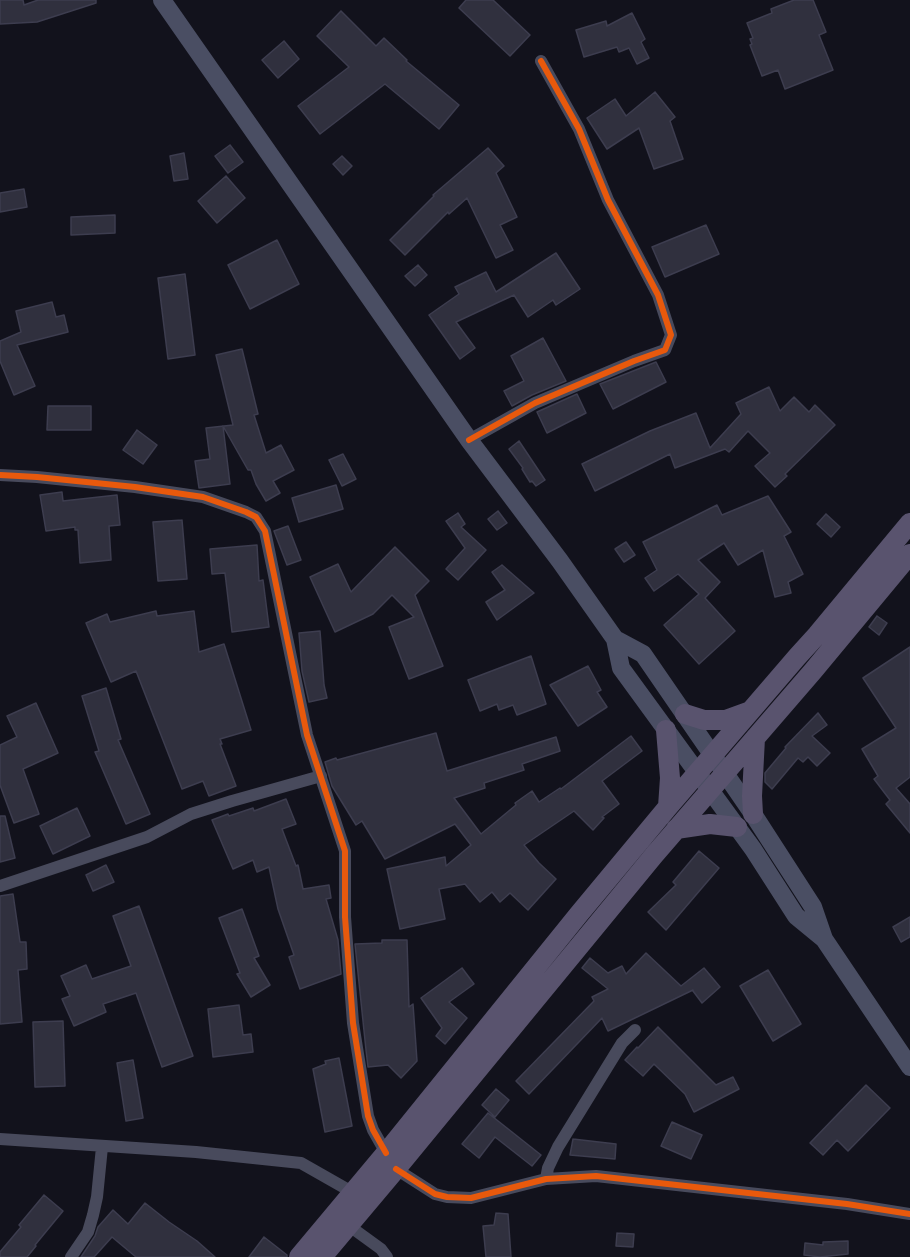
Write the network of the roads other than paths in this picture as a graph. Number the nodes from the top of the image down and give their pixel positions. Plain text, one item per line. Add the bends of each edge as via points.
1 (162, 0) edge
2 (541, 61) dead end
3 (469, 440) junction
4 (0, 475) edge
5 (910, 524) edge
6 (910, 554) edge
7 (615, 639) junction
8 (751, 711) junction
9 (685, 714) junction
10 (666, 730) junction
11 (755, 738) junction
12 (713, 755) junction
13 (698, 773) junction
14 (725, 773) junction
15 (321, 776) junction
16 (710, 789) junction
17 (668, 807) junction
18 (753, 814) junction
19 (737, 827) junction
20 (676, 829) junction
21 (0, 886) edge
22 (824, 939) junction
23 (635, 1030) dead end
24 (910, 1067) edge
25 (0, 1139) edge
26 (102, 1147) junction
27 (391, 1161) junction
28 (546, 1179) junction
29 (352, 1192) junction
30 (910, 1214) edge
31 (348, 1225) junction
32 (71, 1257) edge
33 (299, 1257) edge
34 (322, 1257) edge
35 (387, 1257) edge

1 - 3 main road
2 - 3 street via 579,129 608,200 657,295 671,335 665,350 535,403
3 - 7 main road
4 - 15 street via 203,497 256,517 266,531 307,735
5 - 8 main road
6 - 11 main road
7 - 9 main road via 643,654
7 - 10 main road via 621,668
8 - 9 main road via 726,720 704,720
8 - 12 main road
9 - 12 main road
10 - 13 main road
10 - 17 main road
11 - 14 main road
11 - 18 main road
12 - 13 main road
12 - 14 main road
13 - 16 main road
13 - 17 main road
14 - 16 main road
14 - 18 main road
15 - 21 street via 191,814 147,837
15 - 27 street via 345,851 352,1023 368,1116
16 - 19 main road
16 - 20 main road
17 - 27 main road via 579,914
18 - 22 main road via 813,907
19 - 20 main road via 710,824
19 - 22 main road via 796,916
20 - 27 main road
22 - 24 main road
23 - 28 street via 622,1043 558,1147
25 - 26 street
26 - 29 street via 301,1162
26 - 32 street via 93,1215 88,1232
27 - 28 street via 435,1194 447,1197 471,1198
27 - 29 main road
27 - 31 main road
28 - 30 street via 596,1176
29 - 33 main road
31 - 34 main road
31 - 35 street

